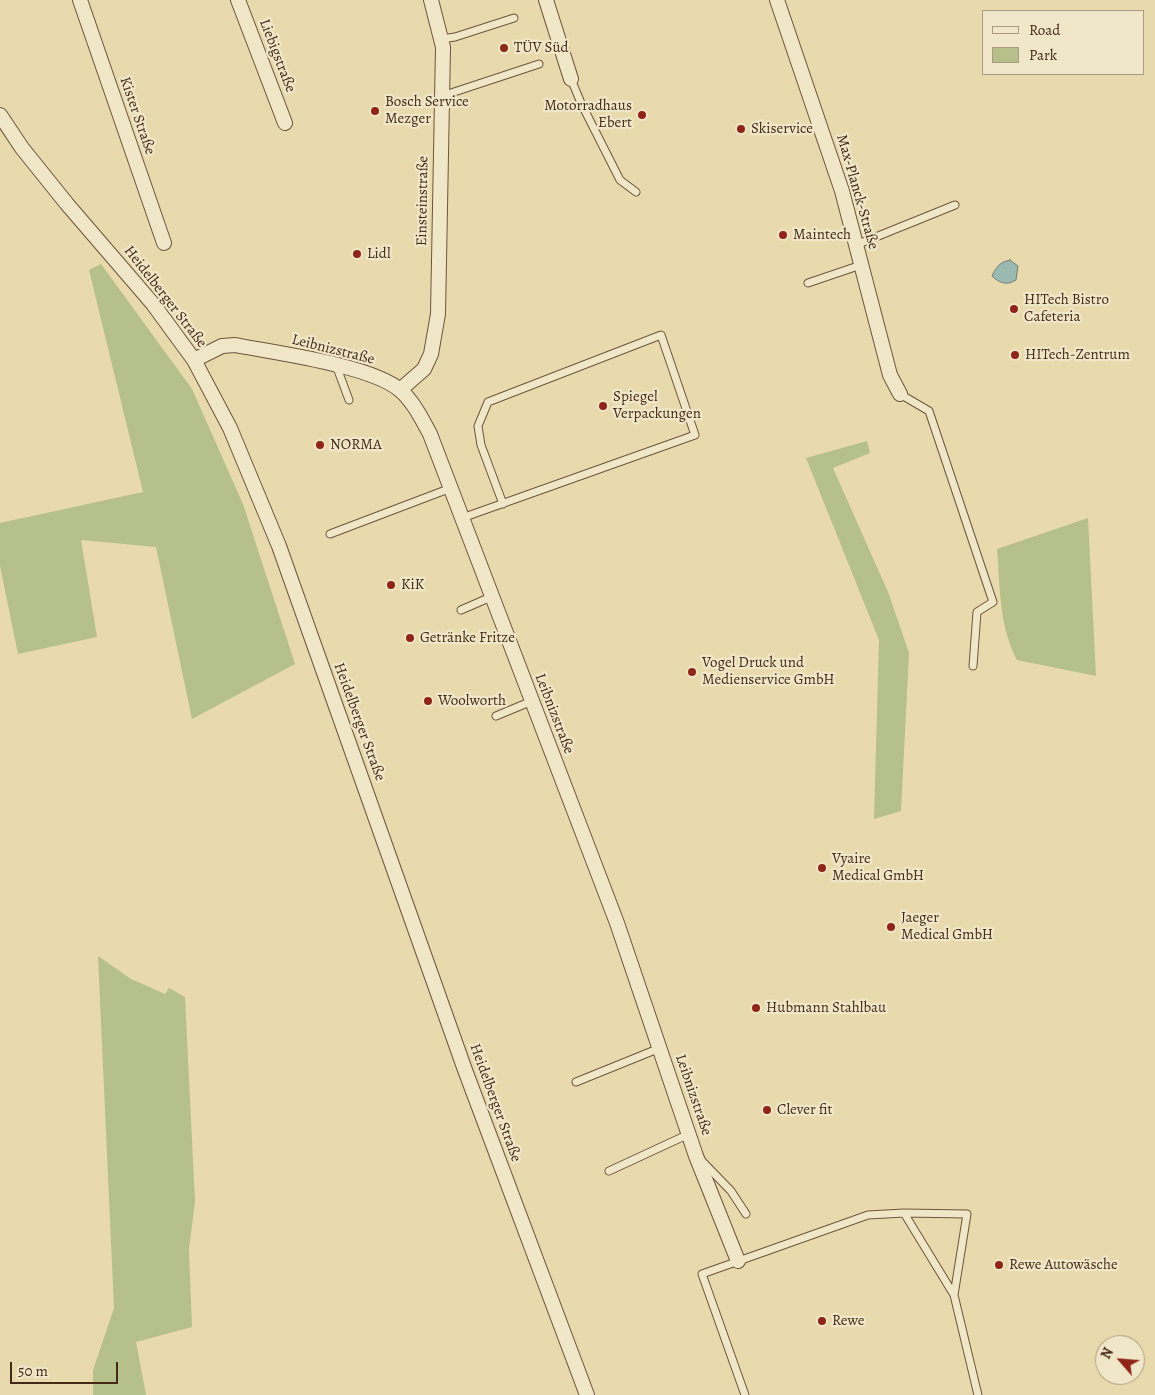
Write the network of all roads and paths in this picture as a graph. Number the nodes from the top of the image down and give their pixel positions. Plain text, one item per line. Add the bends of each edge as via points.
1 (80, 0) edge
2 (238, 0) edge
3 (431, 0) edge
4 (546, 0) edge
5 (777, 0) edge
6 (514, 18) dead end
7 (441, 38) junction
8 (539, 64) dead end
9 (571, 78) joint
10 (442, 96) junction
11 (0, 115) edge
12 (285, 123) dead end
13 (636, 192) dead end
14 (955, 205) dead end
15 (164, 242) dead end
16 (856, 245) junction
17 (862, 265) junction
18 (808, 283) dead end
19 (194, 360) junction
20 (336, 366) junction
21 (400, 390) junction
22 (900, 394) joint
23 (349, 400) dead end
24 (451, 488) junction
25 (503, 504) junction
26 (462, 518) junction
27 (330, 534) dead end
28 (491, 596) junction
29 (461, 610) dead end
30 (973, 666) dead end
31 (532, 701) junction
32 (496, 716) dead end
33 (660, 1048) junction
34 (576, 1082) dead end
35 (689, 1134) junction
36 (696, 1156) junction
37 (609, 1171) dead end
38 (904, 1213) junction
39 (746, 1214) dead end
40 (738, 1261) junction
41 (954, 1295) junction
42 (587, 1395) edge
43 (745, 1395) edge
44 (978, 1395) edge

1 - 15 street, Kister Straße
2 - 12 street, Liebigstraße
3 - 7 street, Einsteinstraße
4 - 9 street
5 - 16 street, Max-Planck-Straße via 842,191
6 - 7 lane via 455,37
7 - 10 street, Einsteinstraße
8 - 10 lane
9 - 13 lane via 620,180
10 - 21 street, Einsteinstraße via 438,314 431,354 424,369
11 - 19 street, Heidelberger Straße via 22,148 153,304
14 - 16 lane
16 - 17 street, Max-Planck-Straße
17 - 18 lane
17 - 22 street, Max-Planck-Straße via 890,375
19 - 20 street, Leibnizstraße via 222,346 235,345
19 - 42 street, Heidelberger Straße via 230,428 279,546 465,1070
20 - 21 street, Leibnizstraße via 369,374
20 - 23 lane
21 - 24 street, Leibnizstraße via 430,434
22 - 30 lane via 929,411 993,602 977,612
24 - 26 street, Leibnizstraße
24 - 27 lane
25 - 25 lane via 695,435 661,335 488,402 478,426 481,445
25 - 26 lane
26 - 28 street, Leibnizstraße
28 - 29 lane
28 - 31 street, Leibnizstraße
31 - 32 lane
31 - 33 street, Leibnizstraße via 618,923
33 - 34 lane
33 - 35 street, Leibnizstraße
35 - 36 street, Leibnizstraße
35 - 37 lane
36 - 39 lane via 731,1190
36 - 40 street, Leibnizstraße
38 - 40 lane via 868,1215
38 - 41 lane
38 - 41 lane via 967,1214
40 - 43 lane via 702,1274
41 - 44 lane

